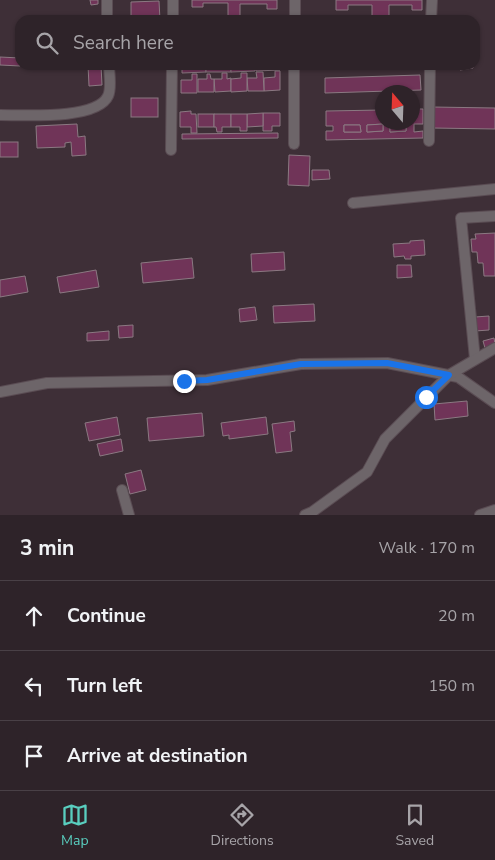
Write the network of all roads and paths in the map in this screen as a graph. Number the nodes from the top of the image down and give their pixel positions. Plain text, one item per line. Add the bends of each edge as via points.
1 (107, 0) edge
2 (173, 0) edge
3 (295, 0) edge
4 (432, 0) edge
5 (107, 15) edge
6 (173, 15) edge
7 (294, 15) edge
8 (431, 15) edge
9 (109, 70) edge
10 (172, 70) edge
11 (294, 70) edge
12 (430, 70) edge
13 (0, 115) edge
14 (429, 141) dead end
15 (294, 144) dead end
16 (171, 150) dead end
17 (495, 189) edge
18 (353, 203) dead end
19 (495, 216) edge
20 (495, 348) edge
21 (475, 359) junction
22 (449, 375) junction
23 (0, 392) edge
24 (495, 403) edge
25 (122, 490) dead end
26 (495, 510) edge
27 (129, 515) edge
28 (305, 515) edge
29 (480, 515) edge

1 - 5 street
2 - 6 street
3 - 7 street
4 - 8 street
9 - 13 street via 110,94 106,101 85,111 65,115
10 - 16 street
11 - 15 street
12 - 14 street
17 - 18 street
19 - 21 street via 461,218
20 - 21 street
21 - 22 street
22 - 23 street via 387,363 301,364 207,380 47,384
22 - 24 street via 458,377
22 - 28 street via 385,439 367,472
25 - 27 street
26 - 29 street

